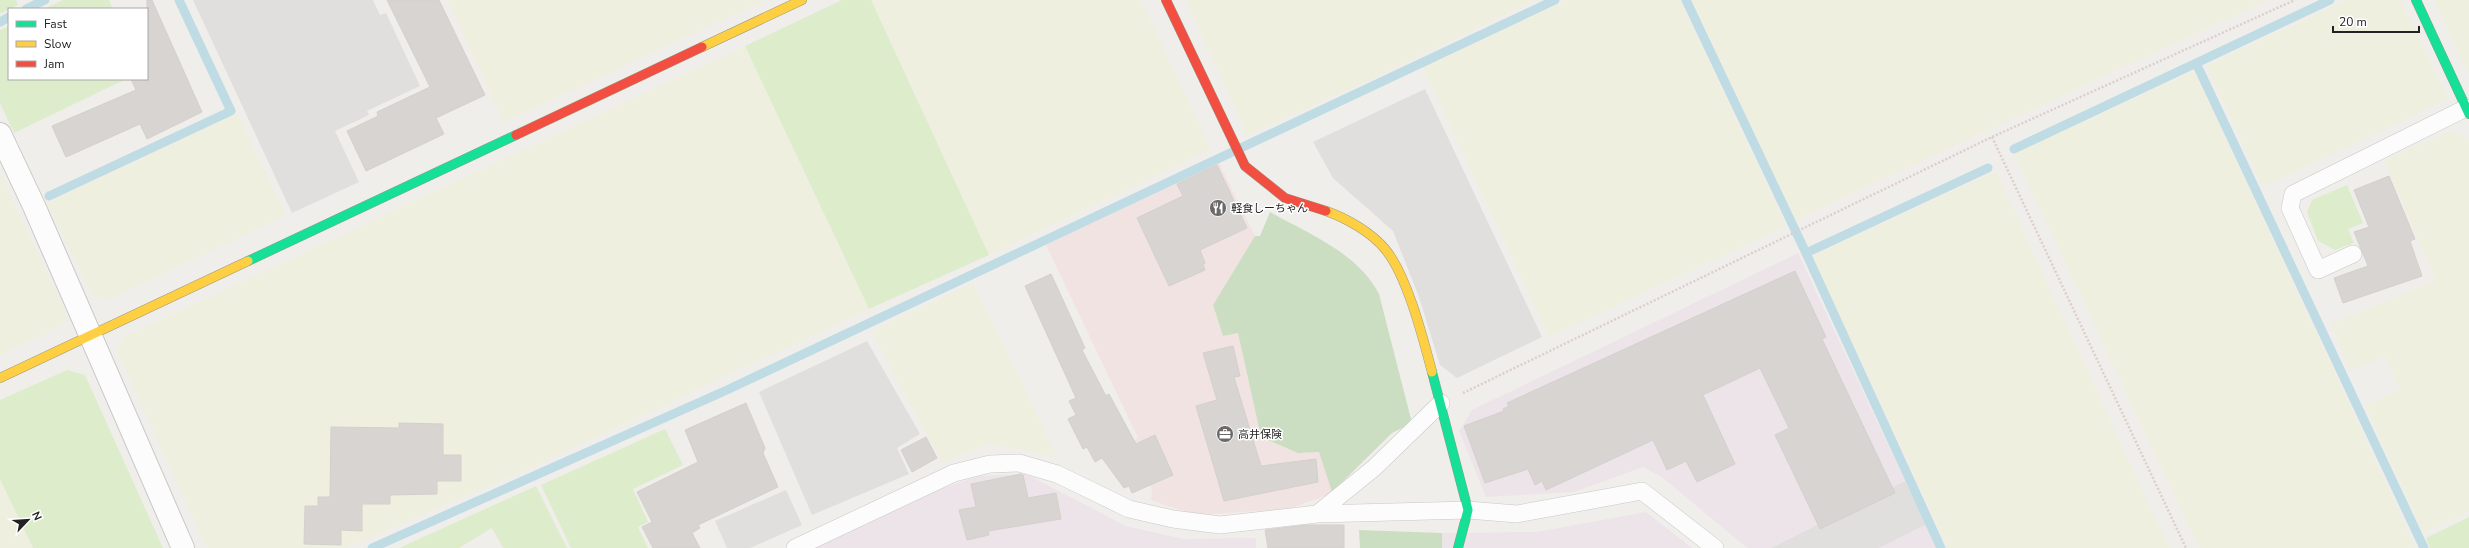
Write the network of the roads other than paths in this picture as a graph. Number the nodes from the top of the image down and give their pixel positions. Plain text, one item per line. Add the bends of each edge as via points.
1 (802, 0) edge
2 (1166, 0) edge
3 (2416, 0) edge
4 (2468, 111) edge
5 (0, 134) edge
6 (2353, 254) dead end
7 (91, 335) junction
8 (0, 378) edge
9 (1441, 403) junction
10 (1468, 510) junction
11 (1317, 514) junction
12 (183, 548) edge
13 (795, 548) edge
14 (1458, 548) edge
15 (1715, 548) edge

1 - 7 street
2 - 9 street via 1246,166 1285,198 1340,216 1385,249 1402,278
3 - 4 street
4 - 6 lane via 2293,194 2290,208 2318,270
5 - 7 street
7 - 8 street
7 - 12 street
9 - 10 street
9 - 11 lane via 1374,468
10 - 11 lane
10 - 14 street
10 - 15 lane via 1517,514 1642,491
11 - 13 lane via 1220,525 1173,519 1129,509 1057,474 1019,463 990,464 954,473

